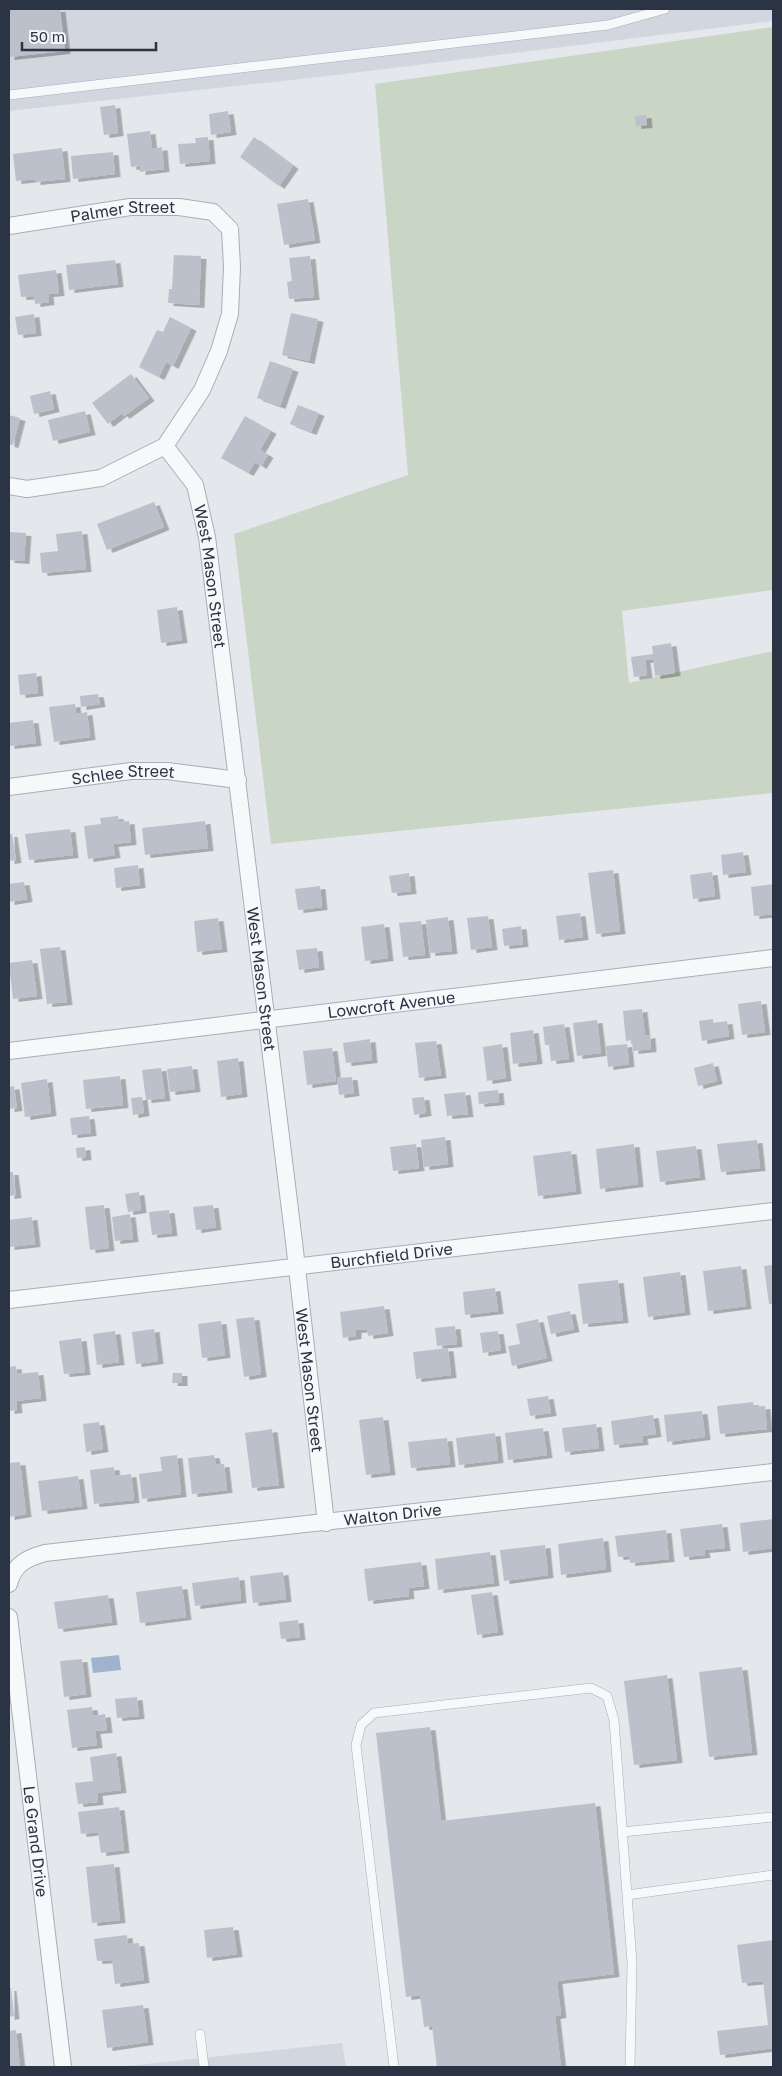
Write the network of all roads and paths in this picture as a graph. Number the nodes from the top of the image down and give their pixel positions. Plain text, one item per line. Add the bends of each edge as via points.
1 (665, 9) edge
2 (9, 95) edge
3 (9, 226) edge
4 (165, 446) junction
5 (9, 486) edge
6 (238, 780) junction
7 (9, 787) edge
8 (773, 958) edge
9 (267, 1018) junction
10 (9, 1051) edge
11 (773, 1211) edge
12 (296, 1266) junction
13 (9, 1300) edge
14 (773, 1472) edge
15 (326, 1523) junction
16 (12, 1566) edge
17 (9, 1584) edge
18 (9, 1617) edge
19 (773, 1816) edge
20 (622, 1832) junction
21 (773, 1875) edge
22 (627, 1895) junction
23 (200, 2034) dead end
24 (63, 2067) edge
25 (204, 2067) edge
26 (394, 2067) edge
27 (630, 2067) edge

1 - 2 lane via 608,24
3 - 4 street, Palmer Street via 130,207 179,207 213,212 230,229 230,314 219,351 202,390
4 - 5 street via 101,478 27,489
4 - 6 street, West Mason Street via 195,485 208,537
6 - 7 street, Schlee Street via 167,771 131,771
6 - 9 street, West Mason Street
8 - 9 street, Lowcroft Avenue
9 - 10 street, Lowcroft Avenue
9 - 12 street, West Mason Street
11 - 12 street, Burchfield Drive
12 - 13 street, Burchfield Drive
12 - 15 street, West Mason Street
14 - 15 street, Walton Drive
15 - 16 street, Walton Drive via 46,1553
16 - 17 street
18 - 24 street, Le Grand Drive
19 - 20 lane
20 - 22 lane
20 - 26 lane via 614,1720 607,1696 592,1688 374,1713 361,1724 356,1745
21 - 22 lane
22 - 27 lane via 632,1962
23 - 25 lane

